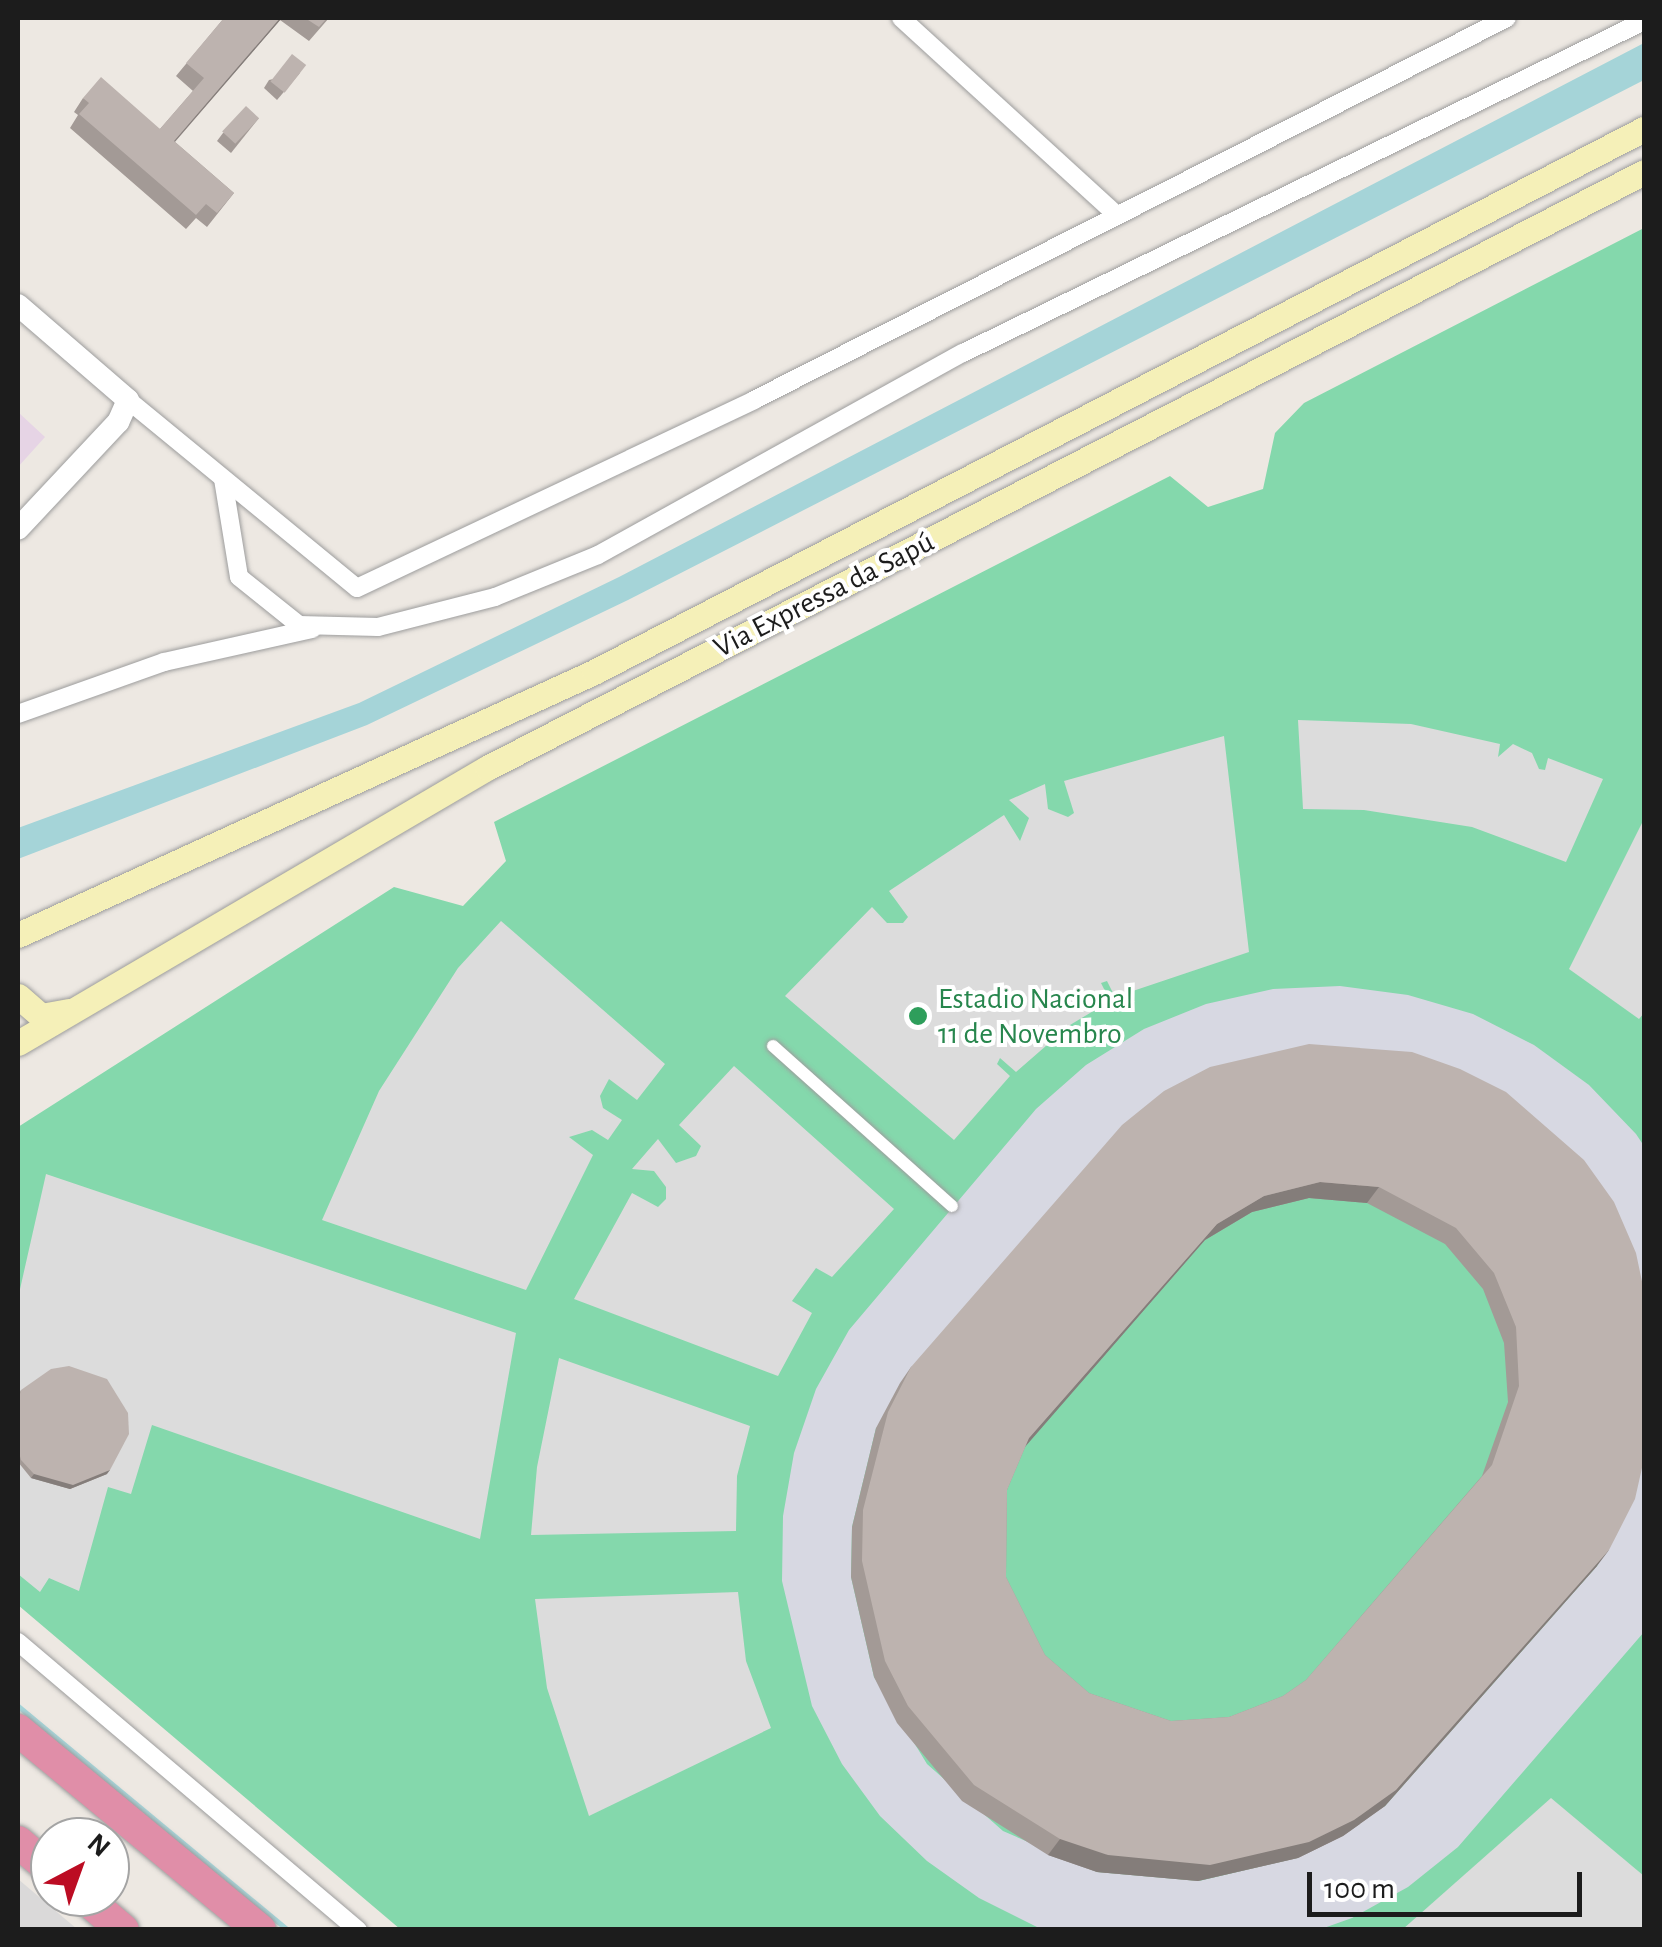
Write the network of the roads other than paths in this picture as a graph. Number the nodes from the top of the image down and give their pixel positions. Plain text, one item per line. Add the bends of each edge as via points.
1 (901, 18) edge
2 (1506, 18) edge
3 (1644, 21) edge
4 (1644, 129) edge
5 (1644, 172) edge
6 (1116, 214) junction
7 (18, 305) edge
8 (128, 400) junction
9 (223, 480) junction
10 (18, 528) edge
11 (313, 629) junction
12 (18, 714) edge
13 (28, 930) edge
14 (18, 948) edge
15 (18, 996) edge
16 (88, 1004) junction
17 (18, 1043) edge
18 (773, 1046) dead end
19 (952, 1206) dead end
20 (18, 1642) edge
21 (18, 1730) edge
22 (260, 1930) edge
23 (358, 1930) edge

1 - 6 street
2 - 6 street
3 - 11 street via 963,353 598,556 495,597 378,628
4 - 13 main road, Via Expressa da Sapú via 594,672
5 - 16 main road, Via Expressa da Sapú via 487,768
6 - 9 street via 754,400 357,588
7 - 8 street
8 - 9 street
8 - 10 street via 118,422
9 - 11 street via 238,577
11 - 12 street via 164,662
13 - 14 main road
15 - 16 main road via 42,1016
16 - 17 main road, Via Expressa da Sapú
18 - 19 street
20 - 23 street
21 - 22 highway

